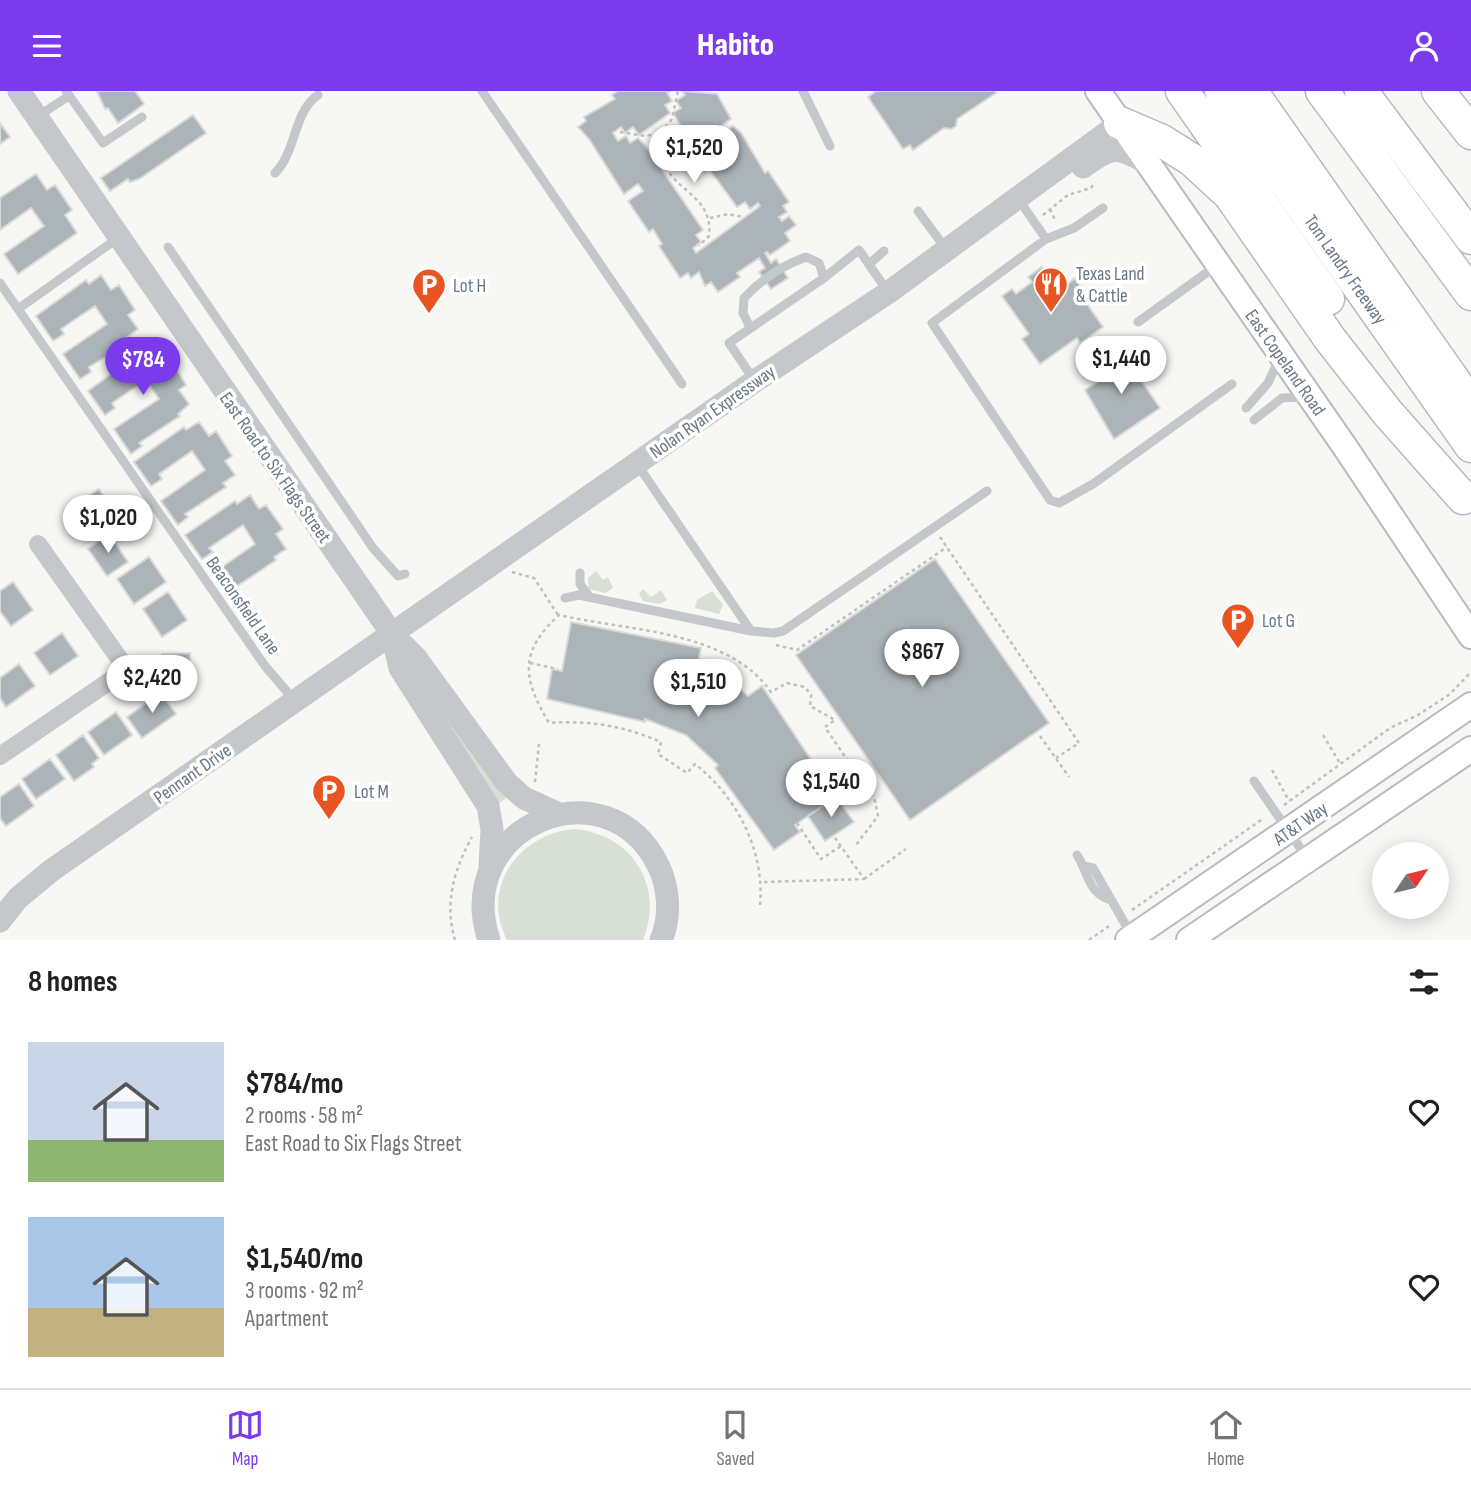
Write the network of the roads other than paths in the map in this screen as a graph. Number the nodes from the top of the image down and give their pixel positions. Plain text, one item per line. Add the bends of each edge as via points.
1 (19, 91) edge
2 (482, 91) edge
3 (803, 91) edge
4 (1098, 91) edge
5 (1182, 91) edge
6 (1221, 91) edge
7 (1251, 91) edge
8 (1322, 91) edge
9 (1361, 91) edge
10 (1438, 91) edge
11 (1445, 91) edge
12 (67, 93) edge
13 (318, 95) dead end
14 (37, 117) junction
15 (142, 117) dead end
16 (1120, 123) junction
17 (1471, 131) edge
18 (830, 146) dead end
19 (1149, 164) junction
20 (275, 173) dead end
21 (1026, 194) junction
22 (1103, 208) dead end
23 (918, 211) dead end
24 (118, 238) junction
25 (1471, 238) edge
26 (1046, 239) junction
27 (168, 247) dead end
28 (946, 250) junction
29 (884, 251) dead end
30 (869, 264) junction
31 (1218, 265) junction
32 (824, 278) junction
33 (0, 283) edge
34 (888, 292) junction
35 (1471, 294) edge
36 (18, 309) junction
37 (1138, 322) dead end
38 (750, 327) junction
39 (1281, 355) junction
40 (755, 381) junction
41 (682, 384) dead end
42 (1231, 384) dead end
43 (1310, 397) junction
44 (1471, 405) edge
45 (1246, 408) dead end
46 (1254, 420) dead end
47 (1471, 446) edge
48 (637, 464) junction
49 (987, 491) dead end
50 (1467, 503) edge
51 (38, 544) dead end
52 (580, 573) dead end
53 (405, 574) dead end
54 (1436, 583) junction
55 (590, 597) junction
56 (565, 598) dead end
57 (1471, 613) edge
58 (751, 631) junction
59 (392, 634) junction
60 (1471, 636) edge
61 (296, 702) junction
62 (1471, 705) edge
63 (1471, 749) edge
64 (0, 756) edge
65 (1254, 781) dead end
66 (559, 814) junction
67 (1289, 831) junction
68 (1077, 855) dead end
69 (1309, 861) junction
70 (490, 868) junction
71 (0, 921) edge
72 (1128, 935) edge
73 (489, 940) edge
74 (661, 940) edge
75 (1189, 940) edge

1 - 14 street, East Road to Six Flags Street
2 - 41 lane
3 - 18 lane
4 - 16 main road, East Copeland Road
5 - 50 highway
6 - 47 highway, Tom Landry Freeway
7 - 44 highway
8 - 35 highway
9 - 25 highway
10 - 17 highway
11 - 17 main road
12 - 14 lane
12 - 15 lane via 103,143
13 - 20 lane via 308,103 288,159
14 - 24 street, East Road to Six Flags Street
16 - 19 main road, East Copeland Road
16 - 21 street, Nolan Ryan Expressway
16 - 50 highway via 1192,160 1230,195 1346,360
19 - 21 street, Nolan Ryan Expressway via 1124,150 1108,150 1057,185
19 - 31 main road, East Copeland Road
21 - 26 lane
21 - 28 street, Nolan Ryan Expressway
22 - 26 lane via 1074,228
23 - 28 lane
24 - 36 lane
24 - 59 street, East Road to Six Flags Street
26 - 42 lane via 932,323 1054,504 1093,484
27 - 53 lane via 373,548 392,572
28 - 34 street, Nolan Ryan Expressway
29 - 30 lane
30 - 32 lane via 859,250
30 - 34 lane
31 - 37 lane
31 - 39 main road, East Copeland Road
32 - 38 lane
32 - 38 lane via 819,263 806,257 791,262 744,298 743,313
33 - 36 lane, Beaconsfield Lane
34 - 40 street, Nolan Ryan Expressway
36 - 61 lane, Beaconsfield Lane via 265,666
38 - 40 lane via 729,343
39 - 43 main road, East Copeland Road
39 - 45 lane via 1268,383
40 - 48 street, Nolan Ryan Expressway
43 - 46 lane via 1282,398
43 - 54 main road, East Copeland Road
48 - 58 lane
48 - 59 street, Nolan Ryan Expressway
49 - 58 lane via 783,631
51 - 64 street via 121,661 120,674
52 - 55 lane via 580,584
54 - 57 main road
54 - 60 main road, East Copeland Road
55 - 56 lane
55 - 58 lane
59 - 61 street, Pennant Drive
59 - 66 street, East Road to Six Flags Street via 416,658 507,783 524,798
59 - 70 street, East Road to Six Flags Street via 400,668 488,806
61 - 71 street, Pennant Drive via 52,870 18,898
62 - 67 main road, AT&T Way
63 - 69 main road, AT&T Way
65 - 67 lane
66 - 70 street via 517,833
66 - 74 street via 607,818 646,846 666,889 667,920
67 - 69 lane
67 - 72 main road, AT&T Way
68 - 72 lane via 1084,874 1099,896 1108,899
69 - 75 main road, AT&T Way
70 - 73 street, East Road to Six Flags Street via 482,898

